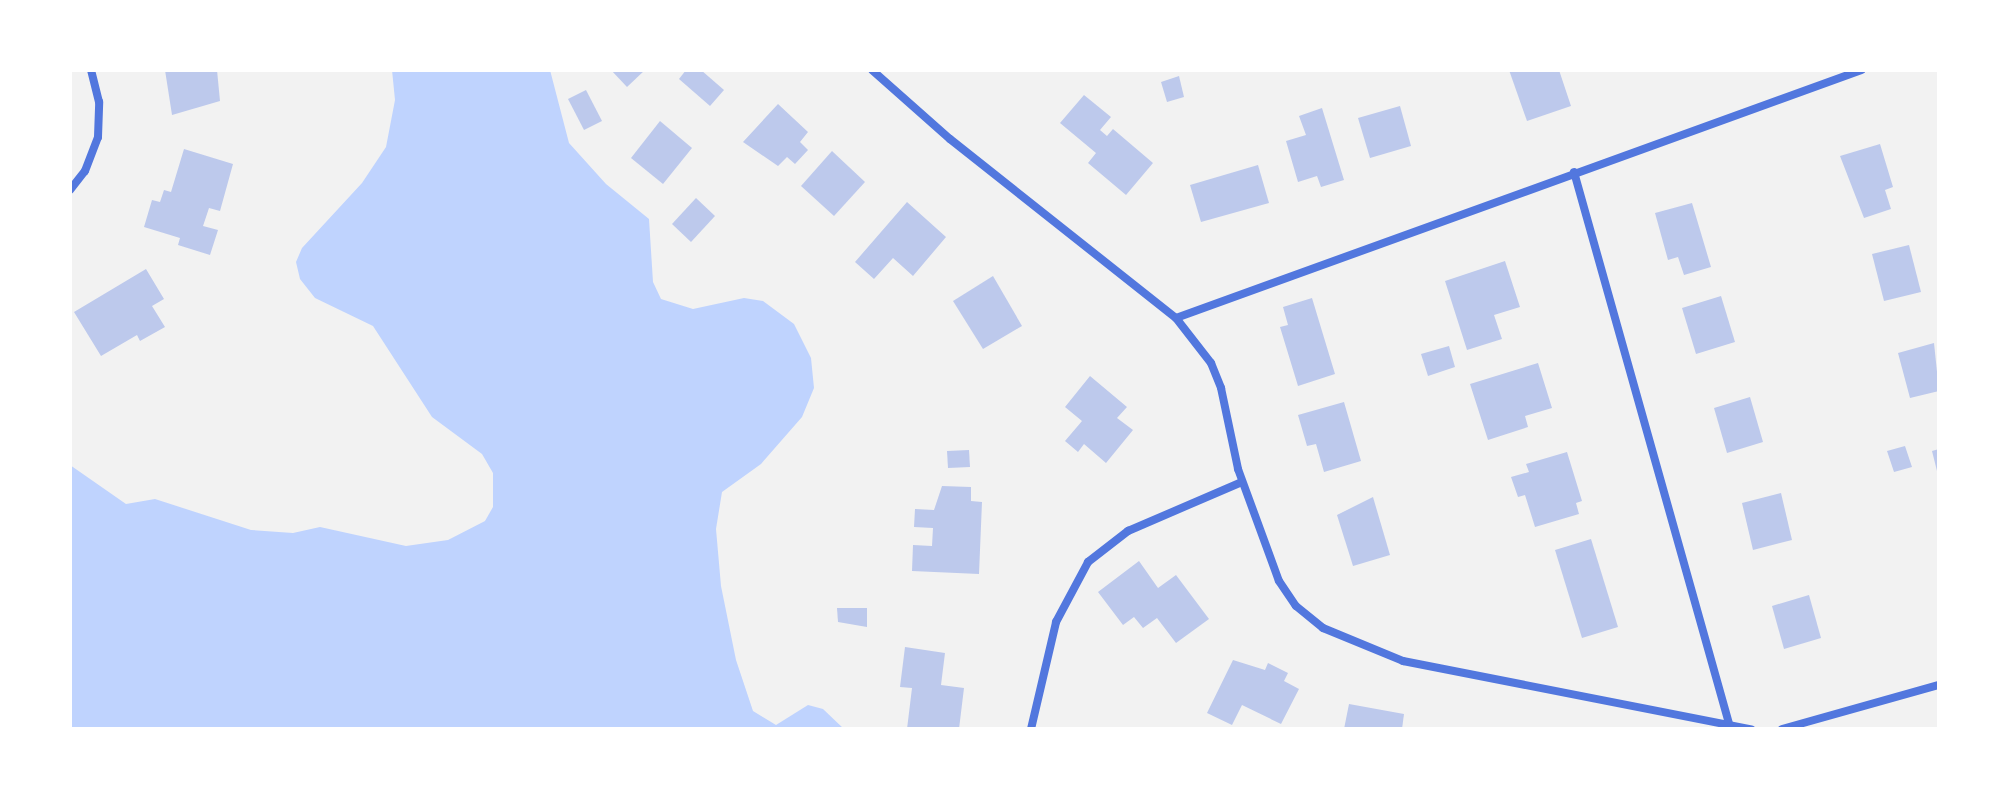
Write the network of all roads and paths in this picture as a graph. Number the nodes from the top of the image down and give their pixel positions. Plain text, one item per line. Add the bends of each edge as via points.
1 (91, 70) edge
2 (872, 70) edge
3 (1862, 70) edge
4 (1574, 172) junction
5 (70, 190) edge
6 (1176, 318) junction
7 (1242, 482) junction
8 (1939, 685) edge
9 (1730, 727) junction
10 (1031, 729) edge
11 (1751, 729) edge
12 (1782, 729) edge

1 - 5 street via 99,102 98,137 85,171
2 - 6 street via 950,139
3 - 4 street
4 - 6 street
4 - 9 street
6 - 7 street via 1211,363
7 - 9 street via 1279,581 1296,606 1323,628 1403,661
7 - 10 street via 1128,531 1088,562 1056,622
8 - 12 street
9 - 11 street

